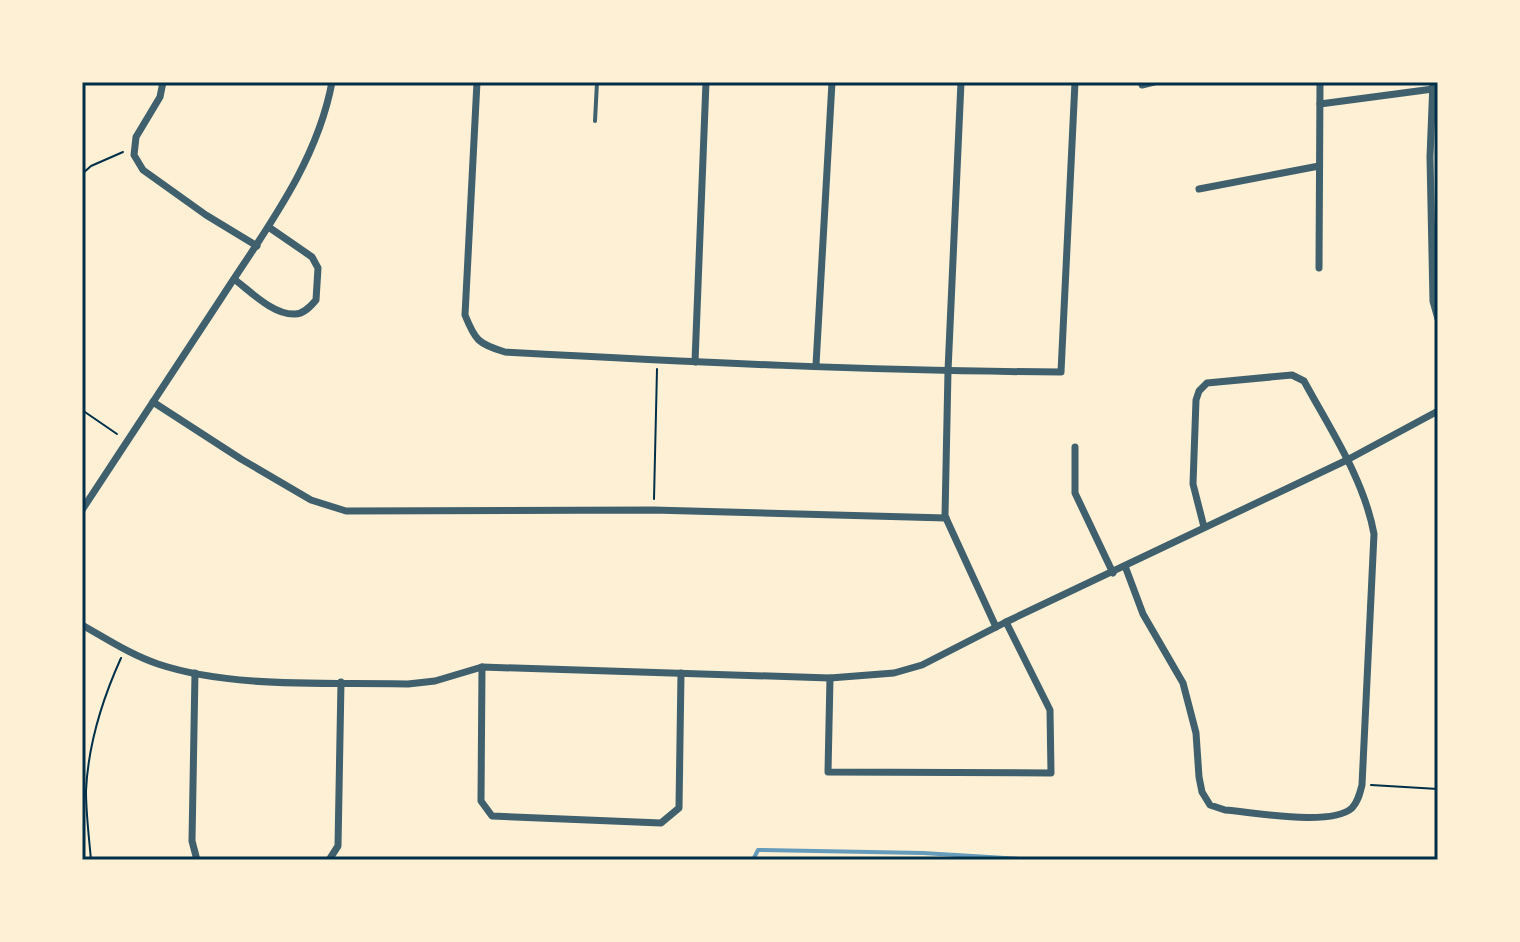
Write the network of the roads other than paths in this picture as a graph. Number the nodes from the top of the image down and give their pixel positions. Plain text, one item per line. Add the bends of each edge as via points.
1 (163, 82) edge
2 (332, 82) edge
3 (477, 82) edge
4 (597, 82) edge
5 (706, 82) edge
6 (832, 82) edge
7 (961, 82) edge
8 (1075, 82) edge
9 (1154, 82) edge
10 (1320, 82) edge
11 (1142, 85) dead end
12 (1433, 85) edge
13 (1320, 104) junction
14 (595, 121) dead end
15 (1434, 157) edge
16 (1319, 166) junction
17 (1199, 189) dead end
18 (270, 228) junction
19 (257, 246) junction
20 (1319, 268) dead end
21 (234, 279) junction
22 (1438, 319) edge
23 (695, 362) junction
24 (816, 365) junction
25 (948, 371) junction
26 (153, 402) junction
27 (1438, 411) edge
28 (1075, 447) dead end
29 (1347, 460) junction
30 (82, 510) edge
31 (946, 518) junction
32 (1204, 527) junction
33 (1125, 566) junction
34 (1113, 573) junction
35 (1006, 622) junction
36 (82, 625) edge
37 (996, 627) junction
38 (482, 667) junction
39 (195, 673) junction
40 (681, 673) junction
41 (830, 678) junction
42 (341, 682) junction
43 (197, 860) edge
44 (329, 860) edge

1 - 19 street via 136,137 134,155 143,170
2 - 18 street via 307,157
3 - 23 street via 465,315 474,338 505,352
4 - 14 lane
5 - 23 street
6 - 24 street
7 - 25 street
8 - 25 street via 1061,372
9 - 11 street
10 - 13 street
12 - 13 street
12 - 15 street
13 - 16 street
15 - 22 street via 1433,301
16 - 17 street
16 - 20 street
18 - 19 street
18 - 21 street via 312,257 318,268 316,300 296,314 274,309
19 - 21 street
21 - 26 street
23 - 24 street
24 - 25 street
25 - 31 street
26 - 30 street
26 - 31 street via 311,500 346,511 653,510
27 - 29 street
28 - 34 street via 1075,493
29 - 32 street
29 - 32 street via 1304,381 1292,375 1207,383 1196,400 1193,484
29 - 33 street via 1374,534 1362,785 1351,809 1320,818 1210,805 1202,792 1196,733 1183,683 1143,614
31 - 37 street
32 - 33 street
33 - 34 street
34 - 35 street
35 - 37 street
35 - 41 street via 1050,710 1051,773 828,772
36 - 39 street via 124,650
37 - 41 street via 922,665 894,673
38 - 40 street
38 - 40 street via 481,801 492,816 661,823 679,808
38 - 42 street via 408,684
39 - 42 street via 237,680
39 - 43 street via 192,841
40 - 41 street
42 - 44 street via 338,846

